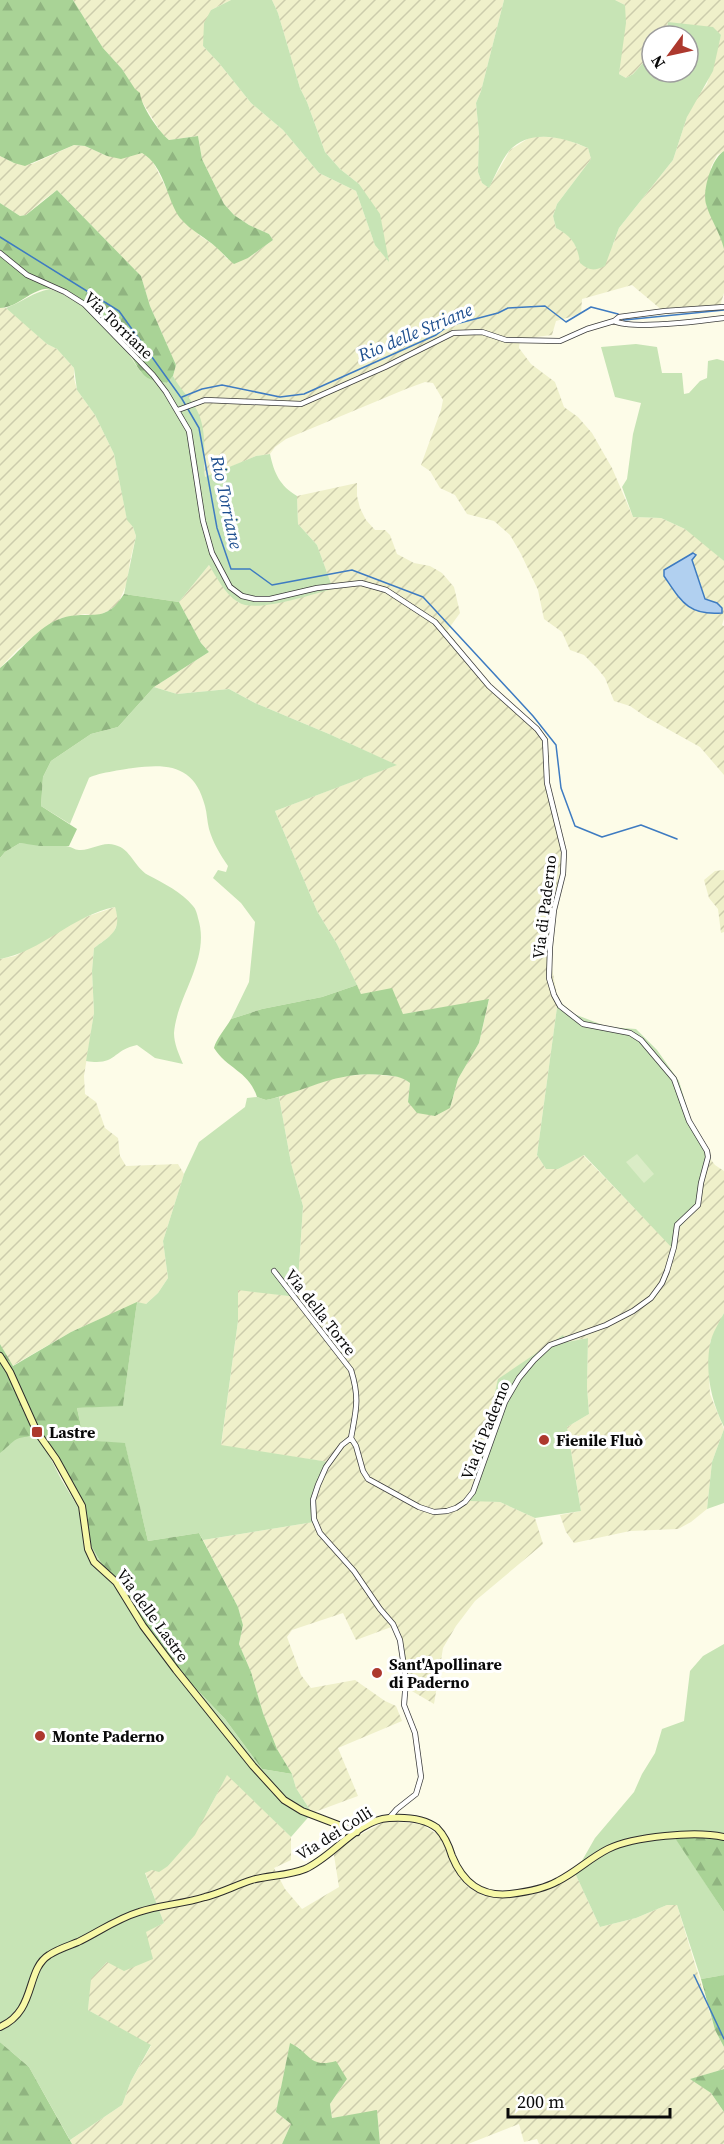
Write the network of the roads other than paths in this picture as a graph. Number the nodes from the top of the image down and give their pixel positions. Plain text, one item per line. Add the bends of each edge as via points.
1 (0, 253) edge
2 (724, 307) edge
3 (724, 318) edge
4 (614, 321) junction
5 (180, 409) junction
6 (189, 431) joint
7 (274, 1271) dead end
8 (0, 1356) edge
9 (351, 1438) junction
10 (390, 1817) junction
11 (357, 1832) junction
12 (724, 1837) edge
13 (0, 2027) edge

1 - 5 street, Via Torriane via 27,274 84,304 153,375
2 - 4 street via 665,311
3 - 4 street via 622,325
4 - 5 street via 560,341 506,340 482,332 453,333 301,404 205,400
5 - 6 street, Via Torriane
6 - 9 street, Via di Paderno via 203,521 212,553 230,587 255,599 361,583 386,590 435,622 489,686 537,729 545,741 547,783 564,852 564,874 550,947 549,978 554,995 560,1006 584,1024 630,1033 641,1040 674,1079 689,1121 708,1157 698,1204 677,1225 662,1283 651,1298 633,1311 550,1346 534,1360 506,1402 479,1480 465,1502 447,1511 434,1512 384,1488 368,1479
7 - 9 street, Via della Torre via 351,1370 357,1415
8 - 11 main road, Via delle Lastre via 37,1432 82,1506 88,1549 94,1562 116,1582 176,1670 284,1800
9 - 10 street via 326,1467 313,1500 314,1519 320,1533 393,1624 400,1640 406,1680 404,1705 415,1733 420,1777 416,1794
10 - 11 main road, Via dei Colli
10 - 12 main road, Via dei Colli via 424,1821 438,1829 467,1882 492,1894 553,1884 620,1844 677,1836
11 - 13 main road, Via dei Colli via 305,1869 138,1912 53,1952 40,1964 19,2013

